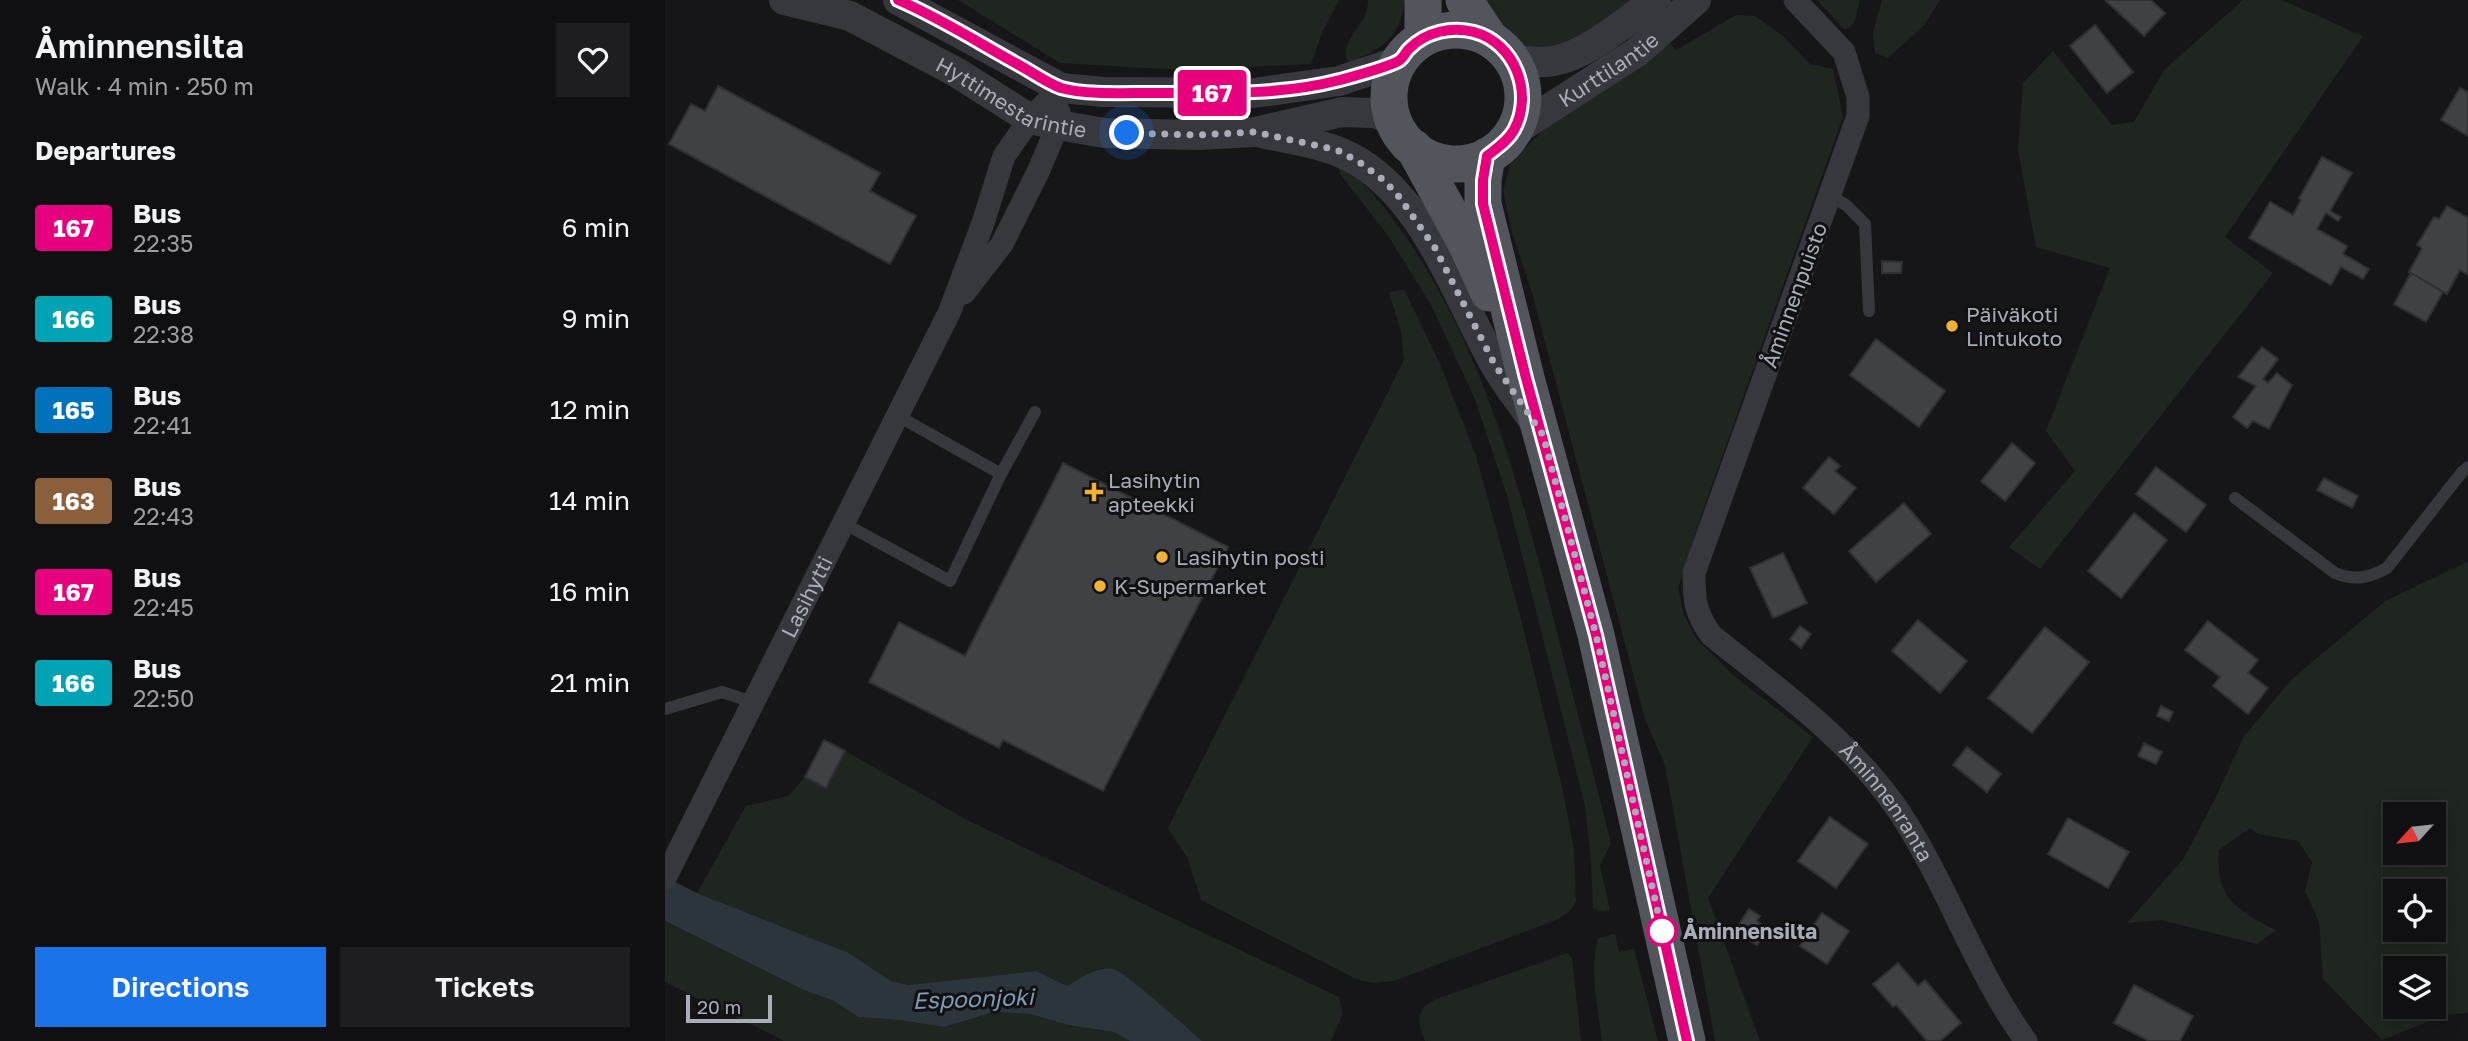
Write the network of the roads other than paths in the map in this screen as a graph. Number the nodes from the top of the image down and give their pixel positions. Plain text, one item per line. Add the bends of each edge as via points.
1 (898, 0) edge
2 (1423, 0) edge
3 (1464, 0) edge
4 (1656, 0) edge
5 (1696, 0) edge
6 (1795, 0) edge
7 (800, 2) edge
8 (852, 8) edge
9 (1411, 49) junction
10 (1500, 49) junction
11 (1061, 88) junction
12 (1393, 119) junction
13 (1044, 122) junction
14 (1255, 132) junction
15 (1500, 144) junction
16 (1414, 148) junction
17 (1830, 196) junction
18 (1868, 311) dead end
19 (949, 313) junction
20 (1526, 378) junction
21 (1035, 412) dead end
22 (898, 416) junction
23 (1543, 435) junction
24 (2468, 467) edge
25 (1001, 474) junction
26 (2235, 498) dead end
27 (843, 523) junction
28 (1695, 604) joint
29 (753, 702) junction
30 (665, 709) edge
31 (665, 878) edge
32 (1687, 1041) edge
33 (2025, 1041) edge

1 - 11 street, Hyttimestarintie
2 - 9 main road
3 - 10 main road
4 - 10 street, Kurttilantie via 1570,57 1534,62
5 - 15 street, Kurttilantie via 1637,52
6 - 17 street, Åminnenpuisto via 1844,52 1858,97 1858,116
7 - 8 street, Hyttimestarintie
8 - 13 street, Hyttimestarintie
9 - 10 main road via 1439,32 1457,30 1474,32
9 - 11 street, Hyttimestarintie via 1339,81 1254,93
9 - 12 main road via 1392,75 1389,104
10 - 15 main road via 1521,81 1523,98 1520,116
11 - 13 street, Lasihytti
12 - 14 street, Hyttimestarintie via 1342,112
12 - 16 main road
13 - 14 street, Hyttimestarintie via 1104,133
13 - 19 street, Lasihytti via 1038,172 1002,244
13 - 19 street, Lasihytti via 1004,156
14 - 23 street, Hyttimestarintie via 1337,150 1385,181 1435,248 1495,365
15 - 16 main road via 1457,163 1427,157
15 - 20 main road via 1483,180 1483,204
16 - 20 main road via 1467,245
17 - 18 lane via 1865,224
17 - 28 street, Åminnenpuisto via 1694,573
19 - 22 street, Lasihytti
20 - 23 main road
21 - 25 lane
22 - 25 lane
22 - 27 street, Lasihytti
23 - 32 main road via 1596,635
24 - 26 lane via 2387,568 2359,579 2335,573
25 - 27 lane via 950,581
27 - 29 street, Lasihytti
28 - 33 street, Åminnenranta via 1711,635 1823,726 1864,767 1898,811 1928,858
29 - 30 lane via 722,692
29 - 31 street, Lasihytti

